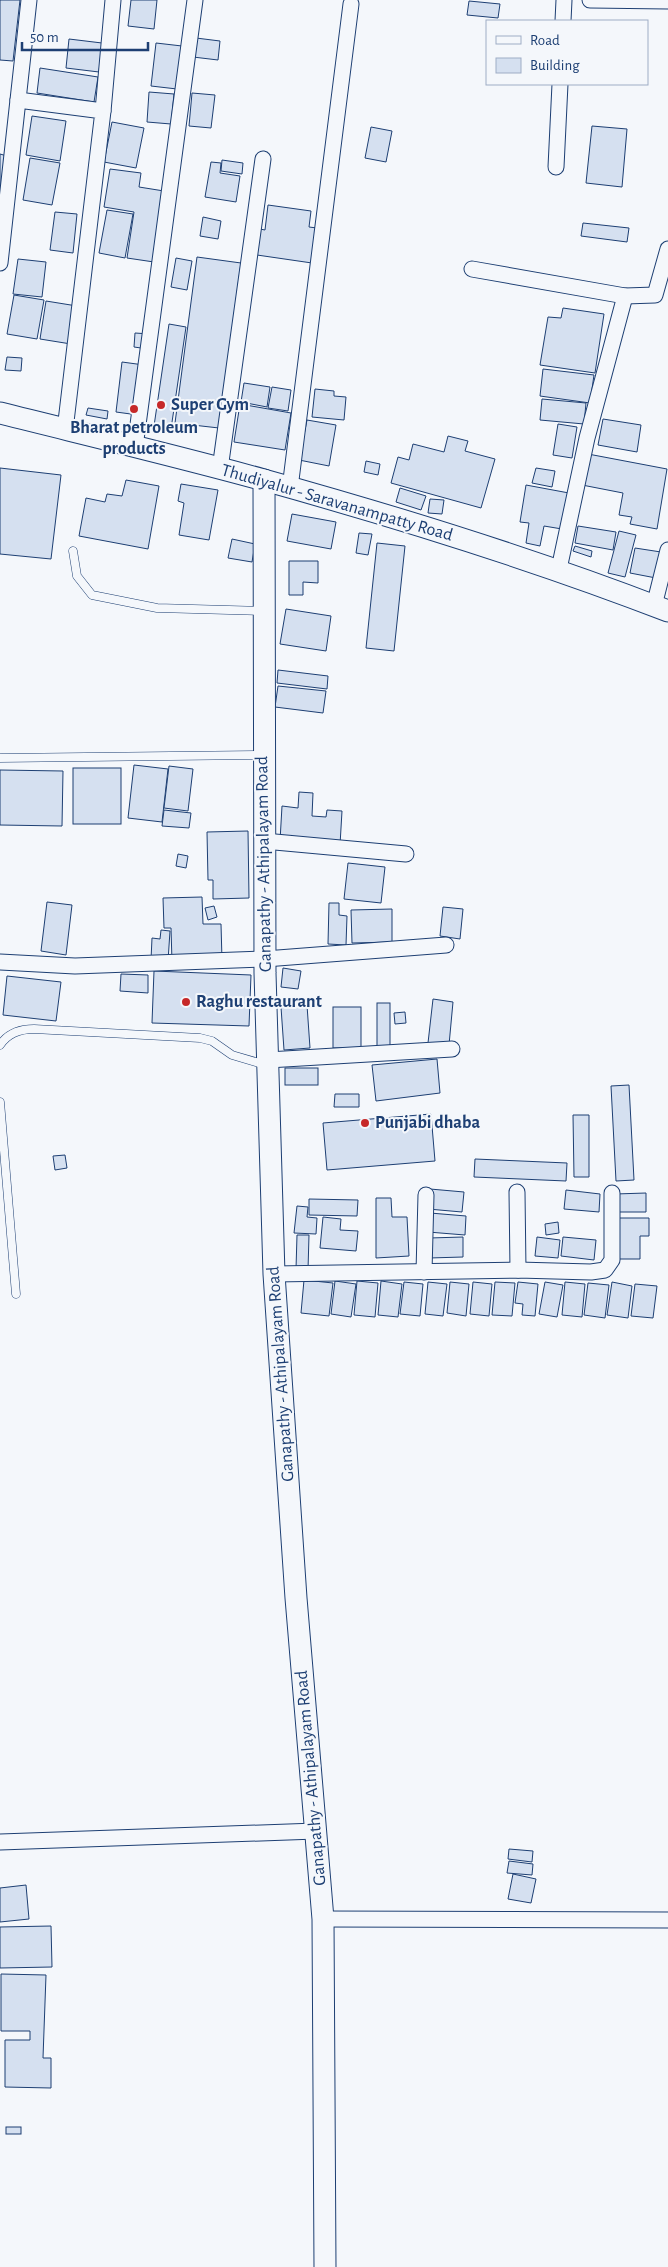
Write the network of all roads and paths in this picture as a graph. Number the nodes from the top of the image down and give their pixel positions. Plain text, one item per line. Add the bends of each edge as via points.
1 (29, 0) edge
2 (112, 0) edge
3 (195, 0) edge
4 (564, 0) edge
5 (590, 0) edge
6 (668, 2) edge
7 (351, 4) dead end
8 (563, 20) edge
9 (560, 85) edge
10 (18, 100) junction
11 (103, 111) junction
12 (263, 160) dead end
13 (556, 167) dead end
14 (668, 249) edge
15 (0, 263) edge
16 (472, 269) dead end
17 (625, 296) junction
18 (0, 413) edge
19 (65, 430) junction
20 (136, 447) junction
21 (220, 469) junction
22 (264, 480) junction
23 (290, 488) junction
24 (668, 550) edge
25 (73, 551) dead end
26 (559, 570) junction
27 (661, 608) edge
28 (263, 611) junction
29 (263, 755) junction
30 (0, 758) edge
31 (264, 841) junction
32 (406, 854) dead end
33 (446, 945) dead end
34 (265, 959) junction
35 (0, 962) edge
36 (0, 1045) edge
37 (452, 1049) dead end
38 (268, 1063) junction
39 (0, 1102) edge
40 (518, 1192) dead end
41 (612, 1193) dead end
42 (426, 1194) dead end
43 (518, 1270) junction
44 (424, 1272) junction
45 (274, 1274) junction
46 (16, 1294) dead end
47 (316, 1831) junction
48 (0, 1842) edge
49 (323, 1919) junction
50 (668, 1920) edge
51 (325, 2267) edge

1 - 10 street
2 - 11 street
3 - 20 street
4 - 8 street
5 - 6 street
7 - 23 street
9 - 13 street
10 - 11 street
10 - 15 street
11 - 19 street
12 - 21 street
14 - 17 street via 656,295
16 - 17 street
17 - 26 street via 587,438
18 - 19 main road, Thudiyalur - Saravanampatty Road
19 - 20 main road, Thudiyalur - Saravanampatty Road
20 - 21 main road, Thudiyalur - Saravanampatty Road
21 - 22 main road, Thudiyalur - Saravanampatty Road
22 - 23 main road, Thudiyalur - Saravanampatty Road
22 - 28 main road, Ganapathy - Athipalayam Road
23 - 26 main road, Thudiyalur - Saravanampatty Road
24 - 27 street
25 - 28 lane via 77,576 92,595 157,608
26 - 27 main road, Thudiyalur - Saravanampatty Road
28 - 29 main road, Ganapathy - Athipalayam Road
29 - 30 lane
29 - 31 main road, Ganapathy - Athipalayam Road
31 - 32 street
31 - 34 main road, Ganapathy - Athipalayam Road
33 - 34 street
34 - 35 street via 75,966
34 - 38 main road, Ganapathy - Athipalayam Road
36 - 38 lane via 22,1029 200,1038 212,1041 232,1055
37 - 38 street
38 - 45 main road, Ganapathy - Athipalayam Road
39 - 46 lane
40 - 43 street
41 - 43 street via 612,1260 605,1270
42 - 44 street
43 - 44 street
44 - 45 street
45 - 47 main road, Ganapathy - Athipalayam Road
47 - 48 street
47 - 49 main road, Ganapathy - Athipalayam Road
49 - 50 street
49 - 51 main road, Ganapathy - Athipalayam Road

